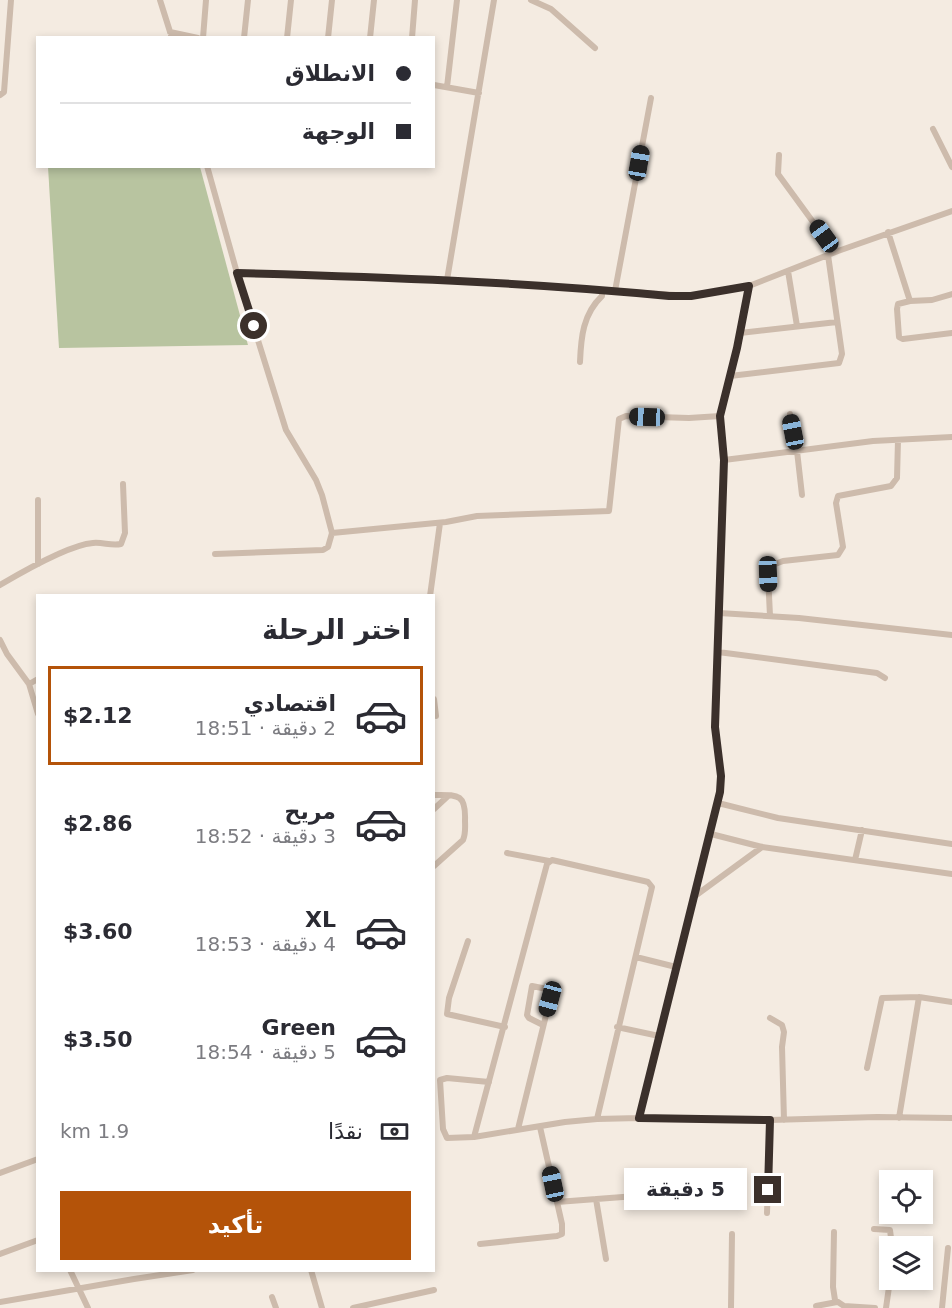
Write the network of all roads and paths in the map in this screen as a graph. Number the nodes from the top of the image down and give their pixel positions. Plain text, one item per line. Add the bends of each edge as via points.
1 (11, 0) edge
2 (160, 0) edge
3 (206, 0) edge
4 (248, 0) edge
5 (291, 0) edge
6 (332, 0) edge
7 (374, 0) edge
8 (415, 0) edge
9 (457, 0) edge
10 (495, 0) edge
11 (531, 0) edge
12 (0, 28) edge
13 (9, 30) junction
14 (171, 35) edge
15 (203, 36) edge
16 (244, 36) edge
17 (287, 36) edge
18 (328, 36) edge
19 (370, 36) edge
20 (412, 36) edge
21 (595, 48) dead end
22 (435, 85) edge
23 (447, 87) junction
24 (479, 93) junction
25 (0, 95) edge
26 (651, 98) dead end
27 (933, 129) dead end
28 (779, 155) dead end
29 (952, 167) edge
30 (208, 168) edge
31 (952, 211) edge
32 (888, 232) junction
33 (835, 252) junction
34 (828, 255) junction
35 (788, 271) junction
36 (237, 273) junction
37 (447, 280) junction
38 (749, 286) junction
39 (602, 290) junction
40 (615, 291) junction
41 (952, 294) edge
42 (910, 301) junction
43 (837, 322) junction
44 (797, 326) junction
45 (740, 333) junction
46 (952, 333) edge
47 (580, 362) dead end
48 (730, 376) junction
49 (790, 414) dead end
50 (720, 416) junction
51 (952, 437) edge
52 (898, 440) junction
53 (797, 451) junction
54 (724, 460) junction
55 (123, 484) dead end
56 (802, 495) dead end
57 (38, 500) dead end
58 (440, 523) junction
59 (332, 533) junction
60 (215, 554) dead end
61 (38, 564) junction
62 (0, 585) edge
63 (430, 594) edge
64 (719, 613) junction
65 (770, 616) junction
66 (952, 634) edge
67 (0, 640) edge
68 (718, 652) junction
69 (885, 678) dead end
70 (36, 681) edge
71 (29, 684) junction
72 (36, 707) edge
73 (435, 708) edge
74 (436, 716) dead end
75 (435, 795) edge
76 (449, 795) junction
77 (718, 804) junction
78 (435, 808) edge
79 (862, 830) junction
80 (711, 834) junction
81 (952, 844) edge
82 (762, 847) junction
83 (507, 853) dead end
84 (855, 860) junction
85 (549, 861) junction
86 (435, 865) edge
87 (952, 874) edge
88 (694, 896) junction
89 (468, 941) dead end
90 (636, 957) junction
91 (676, 967) junction
92 (919, 998) junction
93 (952, 1002) edge
94 (770, 1018) dead end
95 (543, 1025) junction
96 (618, 1026) junction
97 (505, 1027) junction
98 (659, 1035) junction
99 (867, 1068) dead end
100 (489, 1082) junction
101 (639, 1118) junction
102 (899, 1118) junction
103 (952, 1118) edge
104 (597, 1119) junction
105 (770, 1120) junction
106 (783, 1120) junction
107 (540, 1127) junction
108 (518, 1129) junction
109 (474, 1137) junction
110 (36, 1160) edge
111 (0, 1173) edge
112 (636, 1196) dead end
113 (596, 1199) junction
114 (557, 1202) junction
115 (767, 1213) dead end
116 (874, 1229) dead end
117 (834, 1233) dead end
118 (732, 1234) dead end
119 (891, 1236) edge
120 (36, 1241) edge
121 (480, 1244) dead end
122 (948, 1248) dead end
123 (0, 1254) edge
124 (606, 1258) dead end
125 (71, 1272) edge
126 (181, 1272) edge
127 (312, 1272) edge
128 (80, 1289) junction
129 (434, 1290) dead end
130 (889, 1290) edge
131 (272, 1297) dead end
132 (0, 1302) edge
133 (837, 1302) junction
134 (816, 1306) dead end
135 (88, 1308) edge
136 (276, 1308) edge
137 (322, 1308) edge
138 (353, 1308) edge
139 (731, 1308) edge
140 (875, 1308) edge
141 (886, 1308) edge
142 (942, 1308) edge

1 - 13 street
2 - 14 street
3 - 15 street
4 - 16 street
5 - 17 street
6 - 18 street
7 - 19 street
8 - 20 street
9 - 23 street
10 - 24 street
11 - 21 street via 551,9
12 - 13 street
13 - 25 street via 4,92
22 - 23 street
23 - 24 street
24 - 37 street
26 - 40 street
27 - 29 street
28 - 33 street via 778,174
30 - 36 street
31 - 32 street
32 - 33 street
32 - 42 street
33 - 34 street
34 - 35 street
34 - 43 street
35 - 38 street
35 - 44 street
36 - 37 street
36 - 59 street via 288,437 316,480
37 - 39 street
38 - 40 street via 691,296
38 - 45 street
39 - 40 street
39 - 47 street via 586,322 579,345
41 - 42 street
42 - 46 street via 898,304 899,337
43 - 44 street
43 - 48 street via 842,354 839,363
44 - 45 street
45 - 48 street
48 - 50 street
49 - 53 street
50 - 54 street
50 - 58 street via 619,419 607,512 477,516
51 - 52 street
52 - 53 street
52 - 65 street via 895,483 838,496 843,547 838,555 770,566
53 - 54 street
53 - 56 street
54 - 64 street
55 - 61 street via 125,533 121,544 91,543
57 - 61 street
58 - 59 street
58 - 63 street
59 - 60 street via 328,547 323,550
61 - 62 street
64 - 65 street
64 - 68 street
65 - 66 street
67 - 71 street
68 - 69 street via 877,673
68 - 77 street
70 - 71 street
71 - 72 street
73 - 74 street
75 - 76 street
76 - 78 street
76 - 86 street via 463,801 465,836
77 - 79 street via 778,818
77 - 80 street
79 - 81 street
79 - 84 street
80 - 82 street
80 - 88 street
82 - 84 street
82 - 88 street
83 - 85 street
84 - 87 street
85 - 90 street via 651,884
85 - 97 street
88 - 91 street
89 - 97 street via 447,1014
90 - 91 street
90 - 96 street
91 - 98 street
92 - 93 street
92 - 99 street via 882,998
92 - 102 street
94 - 106 street via 782,1025 784,1032
95 - 95 street via 550,991 532,986 526,1015
95 - 108 street
96 - 98 street
96 - 104 street
97 - 100 street
98 - 101 street
100 - 109 street
100 - 109 street via 447,1078 439,1082 446,1136
101 - 104 street
101 - 105 street
102 - 103 street
102 - 106 street
104 - 107 street
105 - 106 street
105 - 115 street
107 - 108 street
107 - 114 street
108 - 109 street
110 - 111 street
112 - 113 street
113 - 114 street
113 - 124 street
114 - 121 street via 561,1235
116 - 119 street via 890,1230
117 - 133 street via 833,1295
118 - 139 street
120 - 123 street
122 - 142 street
125 - 128 street
126 - 128 street
127 - 137 street
128 - 132 street
128 - 135 street
129 - 138 street
130 - 141 street
131 - 136 street
133 - 134 street
133 - 140 street via 846,1307

